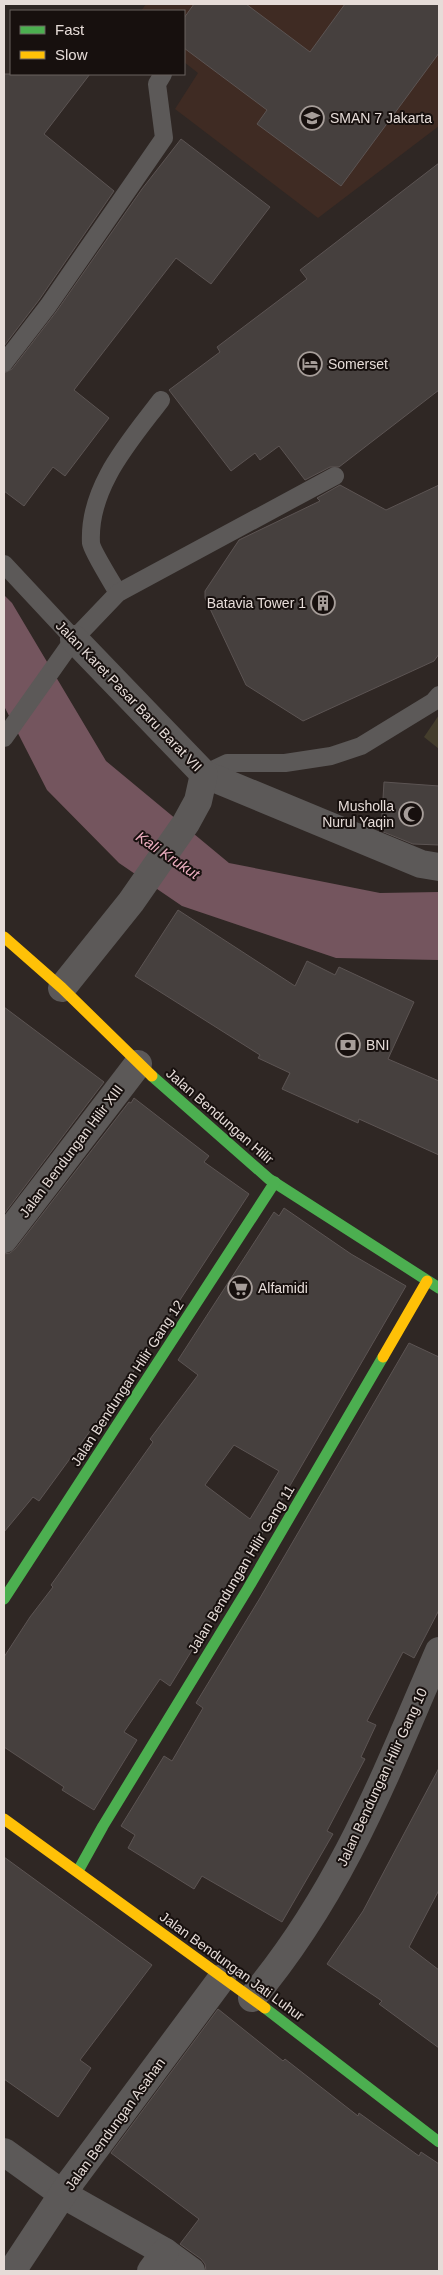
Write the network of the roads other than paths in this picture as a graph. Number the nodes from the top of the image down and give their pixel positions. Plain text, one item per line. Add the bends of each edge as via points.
1 (162, 75) edge
2 (4, 363) edge
3 (161, 400) dead end
4 (335, 476) dead end
5 (4, 564) edge
6 (118, 594) junction
7 (68, 647) junction
8 (439, 695) edge
9 (4, 738) edge
10 (204, 774) junction
11 (439, 867) edge
12 (7, 947) edge
13 (62, 988) junction
14 (138, 1064) junction
15 (274, 1182) junction
16 (4, 1239) edge
17 (427, 1281) junction
18 (439, 1288) edge
19 (4, 1599) edge
20 (439, 1651) edge
21 (4, 1819) edge
22 (78, 1871) junction
23 (222, 1978) junction
24 (252, 1998) junction
25 (439, 2142) edge
26 (4, 2152) edge
27 (64, 2195) junction
28 (158, 2262) edge
29 (12, 2271) edge
30 (190, 2271) edge

1 - 2 lane via 158,84 164,138 48,306
3 - 6 lane via 122,451 96,501 91,544
4 - 6 lane
5 - 7 lane, Jalan Karet Pasar Baru Barat VII
6 - 7 lane
7 - 9 lane
7 - 10 street, Jalan Karet Pasar Baru Barat VII
8 - 10 lane via 360,746 330,756 285,763 227,763
10 - 11 street, Jalan Karet Pasar Baru Barat VII via 421,864
10 - 13 street via 198,800 186,823 131,902
12 - 13 street, Jalan Bendungan Hilir
13 - 14 street, Jalan Bendungan Hilir
14 - 15 street, Jalan Bendungan Hilir
14 - 16 street, Jalan Bendungan Hilir XIII
15 - 17 street, Jalan Bendungan Hilir
15 - 19 street, Jalan Bendungan Hilir Gang 12
17 - 18 street, Jalan Bendungan Hilir
17 - 22 street, Jalan Bendungan Hilir Gang 11
20 - 24 street, Jalan Bendungan Hilir Gang 10 via 357,1839 302,1933
21 - 22 street, Jalan Bendungan Jati Luhur
22 - 23 street, Jalan Bendungan Jati Luhur
23 - 24 street, Jalan Bendungan Jati Luhur
23 - 27 street, Jalan Bendungan Asahan
24 - 25 street, Jalan Bendungan Jati Luhur
26 - 27 street
27 - 28 street
27 - 29 street, Jalan Bendungan Asahan
28 - 30 street

